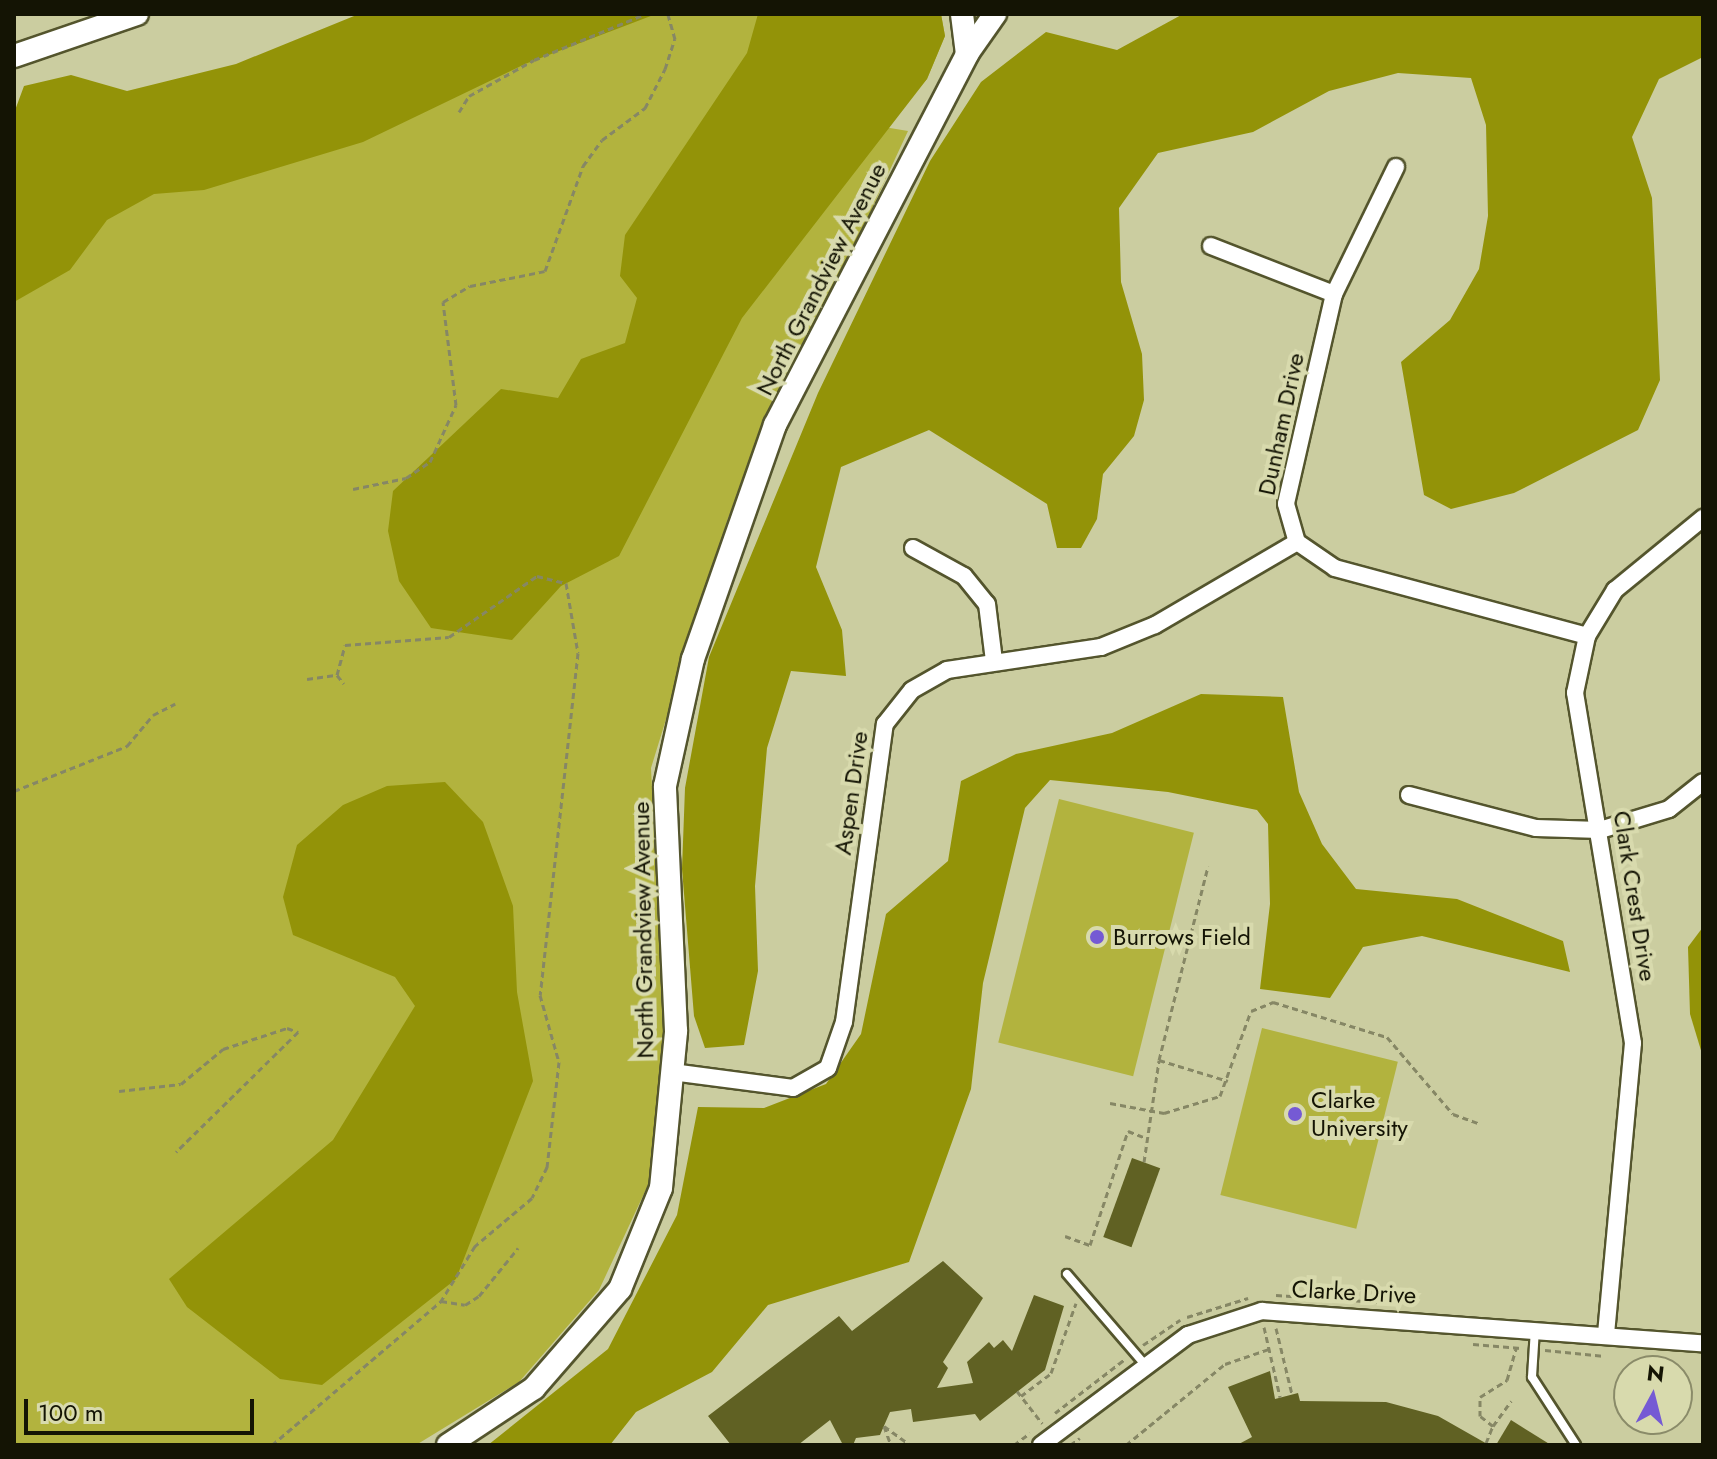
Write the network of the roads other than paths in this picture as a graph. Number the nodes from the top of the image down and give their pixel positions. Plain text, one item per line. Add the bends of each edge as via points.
1 (137, 14) edge
2 (962, 14) edge
3 (995, 14) edge
4 (967, 54) junction
5 (14, 56) edge
6 (1396, 167) dead end
7 (1211, 246) dead end
8 (1334, 294) junction
9 (1703, 518) edge
10 (1297, 542) junction
11 (913, 548) dead end
12 (1587, 636) junction
13 (994, 661) junction
14 (1703, 782) edge
15 (1409, 795) dead end
16 (1600, 830) junction
17 (672, 1072) junction
18 (1067, 1274) dead end
19 (1535, 1328) junction
20 (1606, 1334) junction
21 (1703, 1343) edge
22 (1146, 1367) junction
23 (448, 1445) edge
24 (1041, 1445) edge
25 (1576, 1445) edge

1 - 5 street
2 - 4 street
3 - 4 street, North Grandview Avenue
4 - 17 street, North Grandview Avenue via 775,425 693,659 665,786
6 - 8 street, Dunham Drive
7 - 8 street
8 - 10 street, Dunham Drive via 1286,504
9 - 12 street, Clark Crest Drive via 1615,590
10 - 12 street via 1335,568
10 - 13 street, Aspen Drive via 1155,625 1101,647
11 - 13 street via 964,576 987,604
12 - 16 street, Clark Crest Drive via 1575,693
13 - 17 street, Aspen Drive via 947,670 912,690 885,724 844,1022 828,1068 793,1088
14 - 16 street via 1669,809
15 - 16 street via 1536,828
16 - 20 street, Clark Crest Drive via 1633,1043
17 - 23 street, North Grandview Avenue via 661,1188 620,1289 534,1388
18 - 22 lane
19 - 20 street, Clarke Drive
19 - 22 street, Clarke Drive via 1262,1311 1188,1335
19 - 25 lane via 1532,1377
20 - 21 street, Clarke Drive
22 - 24 street, Clarke Drive

